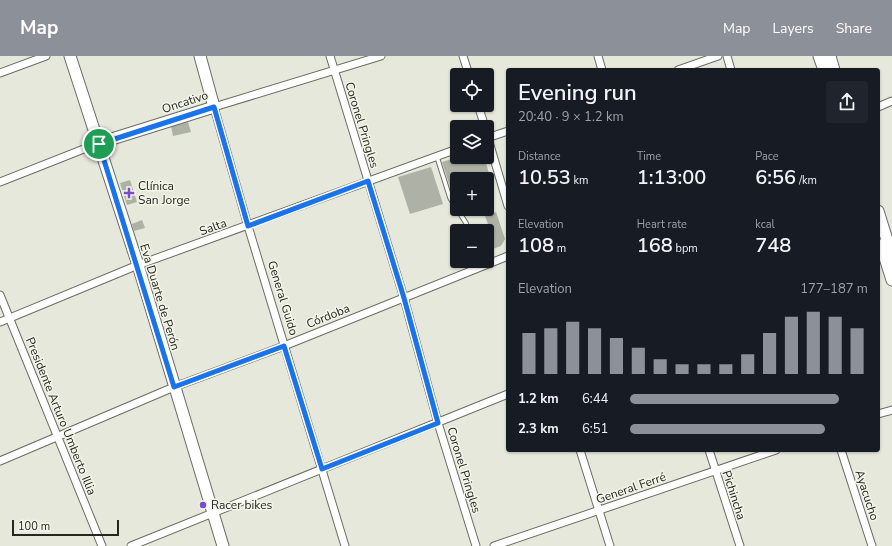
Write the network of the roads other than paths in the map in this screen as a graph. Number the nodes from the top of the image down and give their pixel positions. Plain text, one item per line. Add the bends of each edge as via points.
1 (46, 56) edge
2 (70, 56) edge
3 (200, 56) edge
4 (330, 56) edge
5 (381, 56) edge
6 (463, 56) edge
7 (598, 56) edge
8 (718, 56) edge
9 (727, 56) edge
10 (819, 56) edge
11 (830, 56) edge
12 (467, 68) edge
13 (601, 68) edge
14 (684, 68) edge
15 (730, 68) edge
16 (823, 68) edge
17 (833, 68) edge
18 (334, 71) junction
19 (0, 73) edge
20 (892, 101) edge
21 (880, 106) edge
22 (214, 107) junction
23 (506, 131) edge
24 (494, 135) edge
25 (99, 144) junction
26 (450, 152) edge
27 (436, 157) junction
28 (494, 160) edge
29 (368, 181) junction
30 (0, 182) edge
31 (506, 199) edge
32 (880, 223) edge
33 (466, 224) edge
34 (248, 226) junction
35 (883, 241) edge
36 (892, 256) edge
37 (506, 257) edge
38 (494, 260) edge
39 (138, 266) junction
40 (469, 268) edge
41 (892, 280) edge
42 (0, 295) edge
43 (404, 298) junction
44 (9, 318) junction
45 (0, 322) edge
46 (284, 346) junction
47 (174, 387) junction
48 (506, 395) edge
49 (892, 410) edge
50 (880, 413) edge
51 (438, 423) junction
52 (58, 436) junction
53 (581, 452) edge
54 (710, 452) edge
55 (770, 452) edge
56 (842, 452) edge
57 (0, 461) edge
58 (322, 469) junction
59 (715, 471) junction
60 (599, 510) junction
61 (213, 512) junction
62 (102, 546) edge
63 (131, 546) edge
64 (224, 546) edge
65 (345, 546) edge
66 (476, 546) edge
67 (494, 546) edge
68 (610, 546) edge
69 (740, 546) edge
70 (872, 546) edge

1 - 19 street
2 - 25 main road, Eva Duarte de Perón
3 - 22 main road, General Guido
4 - 18 street, Coronel Pringles
5 - 18 street, Oncativo
6 - 12 street
7 - 13 street
8 - 14 street
9 - 15 street
10 - 16 main road
11 - 17 main road
18 - 22 street, Oncativo
18 - 29 street, Coronel Pringles
20 - 21 street
22 - 25 main road, Oncativo
22 - 34 street, General Guido
23 - 24 street
25 - 30 street, Oncativo
25 - 39 main road, Eva Duarte de Perón
26 - 27 street, Salta
27 - 29 street, Salta
27 - 33 lane via 450,198
28 - 31 street
29 - 34 street, Salta
29 - 43 street, Coronel Pringles
32 - 35 main road
34 - 39 street, Salta
34 - 46 street, General Guido
35 - 36 main road
35 - 41 main road
37 - 38 street, Córdoba
39 - 44 street, Salta
39 - 47 main road, Eva Duarte de Perón
40 - 43 street, Córdoba
42 - 44 street, Presidente Arturo Umberto Illia
43 - 46 street, Córdoba
43 - 51 street, Coronel Pringles
44 - 45 street, Salta
44 - 52 street, Presidente Arturo Umberto Illia
46 - 47 street, Córdoba
46 - 58 street, General Guido
47 - 52 street, Córdoba
47 - 61 main road, Eva Duarte de Perón
48 - 51 street
49 - 50 street
51 - 58 street
51 - 66 street, Coronel Pringles
52 - 57 street, Córdoba
52 - 62 street, Presidente Arturo Umberto Illia
53 - 60 street
54 - 59 street, Pichincha
55 - 59 street, General Ferré
56 - 70 street, Ayacucho
58 - 61 street
58 - 65 street, General Guido
59 - 60 street, General Ferré
59 - 69 street, Pichincha
60 - 67 street, General Ferré
60 - 68 street
61 - 63 street
61 - 64 main road, Eva Duarte de Perón

